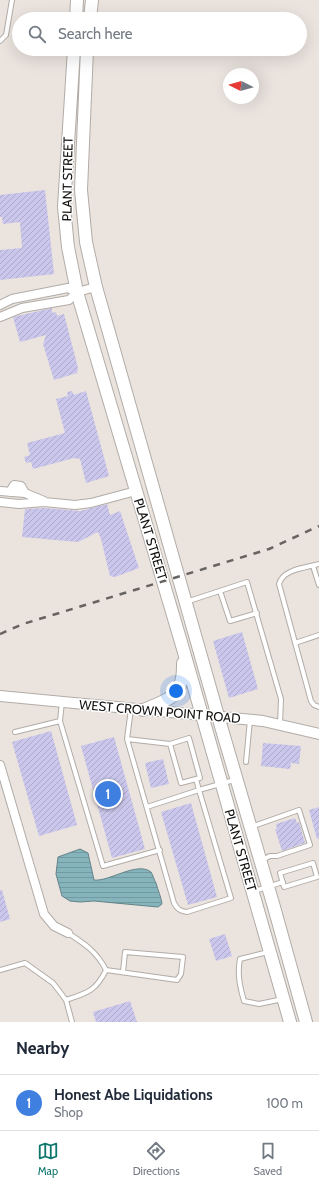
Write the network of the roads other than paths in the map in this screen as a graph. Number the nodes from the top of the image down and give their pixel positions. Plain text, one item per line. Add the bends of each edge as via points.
1 (12, 0) edge
2 (77, 0) edge
3 (92, 0) edge
4 (76, 12) edge
5 (91, 12) edge
6 (0, 40) edge
7 (74, 56) edge
8 (87, 56) edge
9 (96, 287) junction
10 (48, 292) junction
11 (77, 292) junction
12 (27, 296) junction
13 (51, 303) junction
14 (0, 305) edge
15 (29, 307) junction
16 (0, 318) edge
17 (125, 454) junction
18 (148, 471) junction
19 (0, 491) edge
20 (136, 491) junction
21 (10, 492) junction
22 (0, 502) edge
23 (44, 502) junction
24 (10, 503) junction
25 (158, 505) junction
26 (319, 564) edge
27 (313, 566) junction
28 (319, 586) edge
29 (220, 591) junction
30 (186, 602) junction
31 (257, 613) junction
32 (319, 636) edge
33 (181, 642) junction
34 (295, 643) junction
35 (0, 696) edge
36 (62, 702) junction
37 (319, 707) edge
38 (137, 709) junction
39 (202, 715) junction
40 (218, 716) junction
41 (250, 720) junction
42 (60, 721) junction
43 (280, 725) junction
44 (15, 732) dead end
45 (319, 734) edge
46 (127, 739) junction
47 (170, 744) junction
48 (246, 762) dead end
49 (0, 766) edge
50 (196, 779) junction
51 (237, 779) junction
52 (222, 784) junction
53 (199, 790) junction
54 (147, 807) junction
55 (251, 827) junction
56 (160, 850) junction
57 (261, 861) junction
58 (283, 882) junction
59 (268, 886) junction
60 (253, 891) junction
61 (68, 934) joint
62 (270, 952) junction
63 (0, 970) edge
64 (106, 970) junction
65 (123, 972) junction
66 (284, 999) junction
67 (66, 1000) junction
68 (72, 1022) edge
69 (290, 1022) edge
70 (306, 1022) edge

1 - 6 lane via 6,35
2 - 4 main road
3 - 5 main road
7 - 11 main road, PLANT STREET via 64,207 68,247
8 - 9 main road, PLANT STREET via 81,190 86,242
9 - 11 street
9 - 18 main road, PLANT STREET
10 - 11 street via 68,288
10 - 12 street
10 - 13 lane
11 - 13 street via 69,300
11 - 17 main road, PLANT STREET
12 - 14 street
12 - 15 lane
13 - 15 street
15 - 16 street
17 - 18 main road via 132,464
17 - 20 main road, PLANT STREET
18 - 25 main road, PLANT STREET
19 - 21 street
20 - 23 street via 76,505
20 - 25 main road via 148,492
20 - 33 main road, PLANT STREET
21 - 23 street via 25,493
21 - 24 lane
22 - 24 street
23 - 24 street
25 - 30 main road, PLANT STREET
26 - 27 lane
27 - 28 lane
27 - 34 lane via 286,573 280,579 279,584
29 - 30 lane
29 - 31 lane via 230,621
29 - 31 lane via 247,582
30 - 40 main road, PLANT STREET
31 - 43 lane via 281,699
32 - 34 lane
33 - 38 main road via 183,677 179,691 168,700
33 - 39 main road, PLANT STREET
34 - 37 lane via 311,701
35 - 36 street, WEST CROWN POINT ROAD
36 - 38 street, WEST CROWN POINT ROAD
36 - 42 lane
38 - 39 street, WEST CROWN POINT ROAD
38 - 46 lane
39 - 40 street, WEST CROWN POINT ROAD
39 - 52 main road, PLANT STREET
40 - 41 street, WEST CROWN POINT ROAD
40 - 51 main road, PLANT STREET
41 - 43 street, WEST CROWN POINT ROAD
41 - 48 lane
42 - 44 lane
42 - 56 lane via 103,866
43 - 45 street, WEST CROWN POINT ROAD
46 - 47 lane
46 - 54 lane
47 - 50 lane via 181,783
47 - 50 lane via 189,738 200,778
49 - 61 street via 44,914 54,926
50 - 53 lane
51 - 52 lane
51 - 55 main road, PLANT STREET
52 - 53 lane
52 - 60 main road, PLANT STREET
53 - 54 lane
53 - 56 lane via 231,898 187,912 176,908
54 - 56 lane
55 - 57 main road, PLANT STREET
55 - 57 lane via 299,810 310,845
57 - 59 main road, PLANT STREET
58 - 58 lane via 284,887 317,877 313,863 280,873
58 - 59 lane
59 - 60 lane
59 - 70 main road, PLANT STREET
60 - 62 main road, PLANT STREET
61 - 64 lane via 100,957
62 - 66 main road, PLANT STREET
62 - 66 lane via 240,959 239,980 244,1001 259,1004
62 - 70 main road via 279,961 296,1017
63 - 67 lane via 25,963 53,983
64 - 65 lane
64 - 67 lane via 100,984 88,993
65 - 65 lane via 177,980 181,974 183,957 125,952
66 - 69 main road, PLANT STREET
67 - 68 lane

